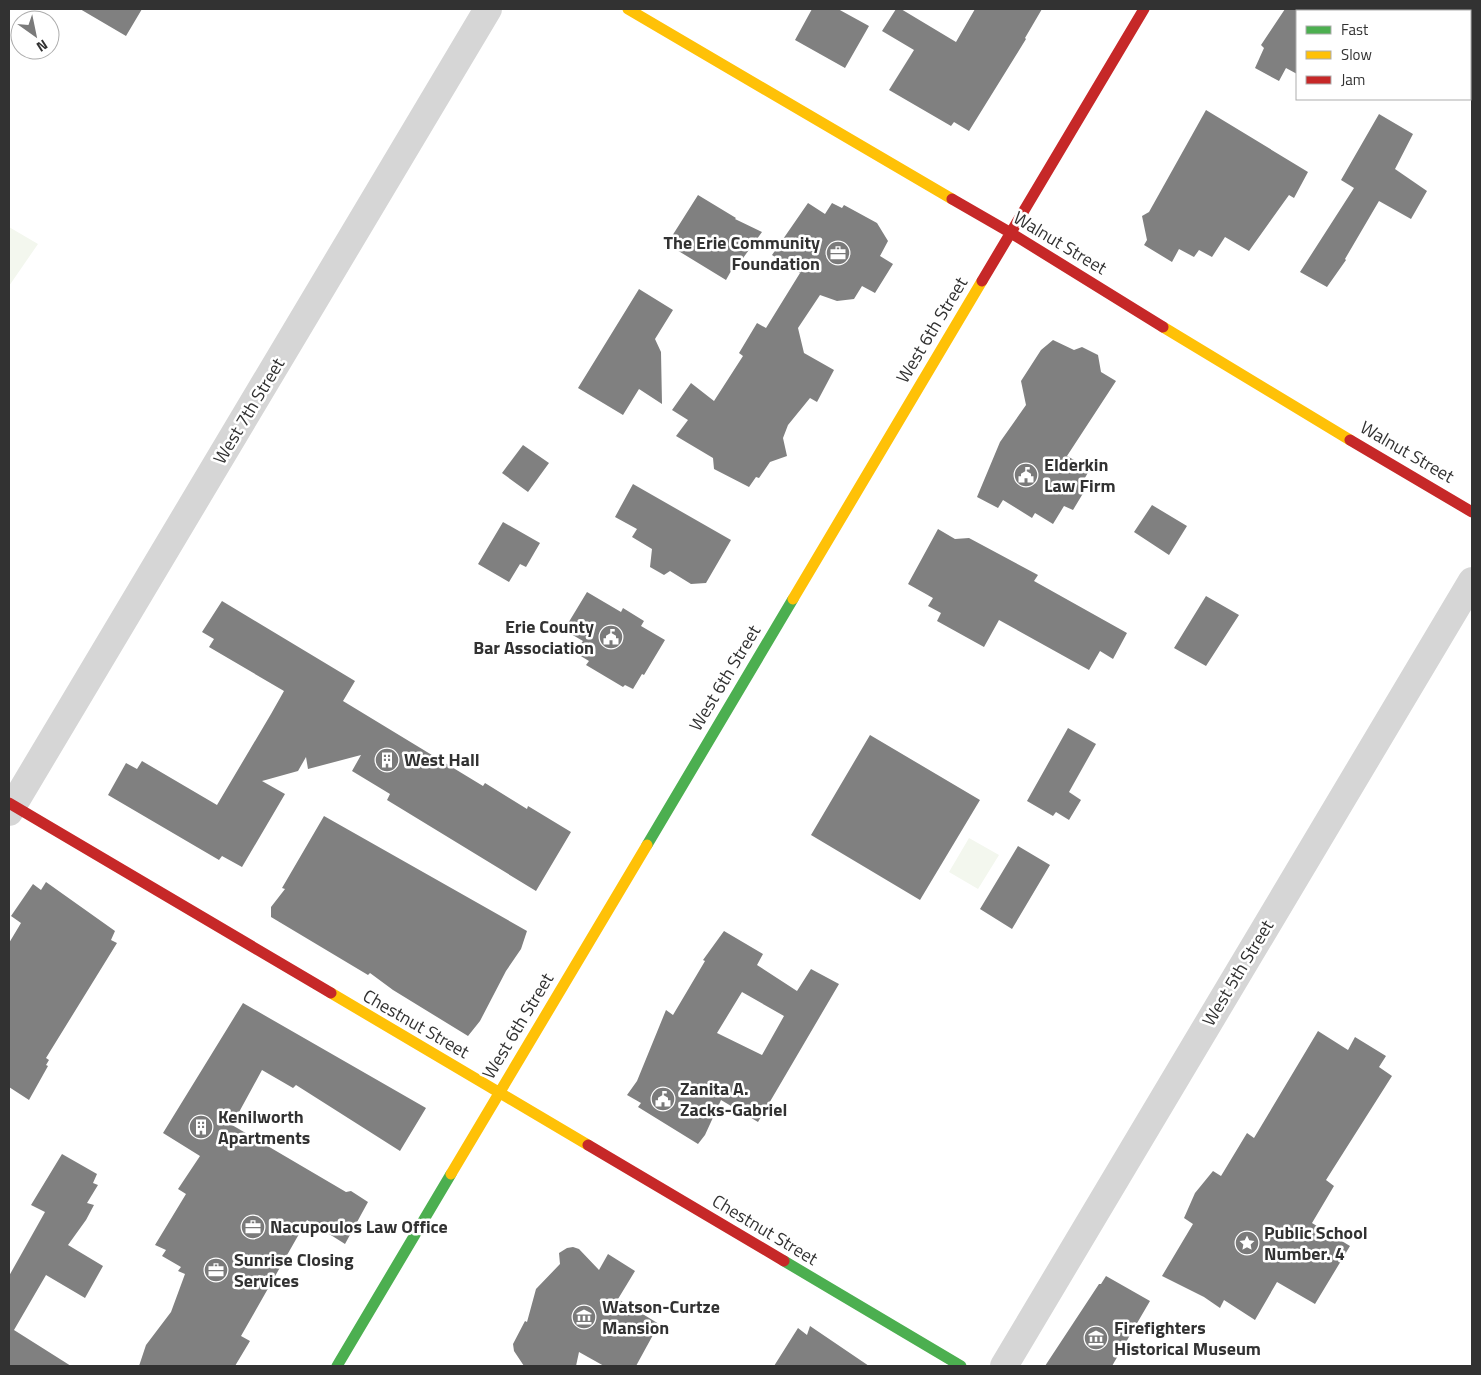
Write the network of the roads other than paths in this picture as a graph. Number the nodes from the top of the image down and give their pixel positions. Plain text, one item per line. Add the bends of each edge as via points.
1 (488, 9) edge
2 (628, 9) edge
3 (1144, 9) edge
4 (1010, 233) junction
5 (1472, 512) edge
6 (1472, 580) edge
7 (10, 807) edge
8 (499, 1092) junction
9 (337, 1366) edge
10 (961, 1366) edge
11 (1004, 1366) edge

1 - 7 street, West 7th Street
2 - 4 street, Walnut Street
3 - 4 street, West 6th Street
4 - 5 street, Walnut Street via 1238,374
4 - 8 street, West 6th Street
6 - 11 street, West 5th Street
7 - 8 street, Chestnut Street
8 - 9 street, West 6th Street
8 - 10 street, Chestnut Street

